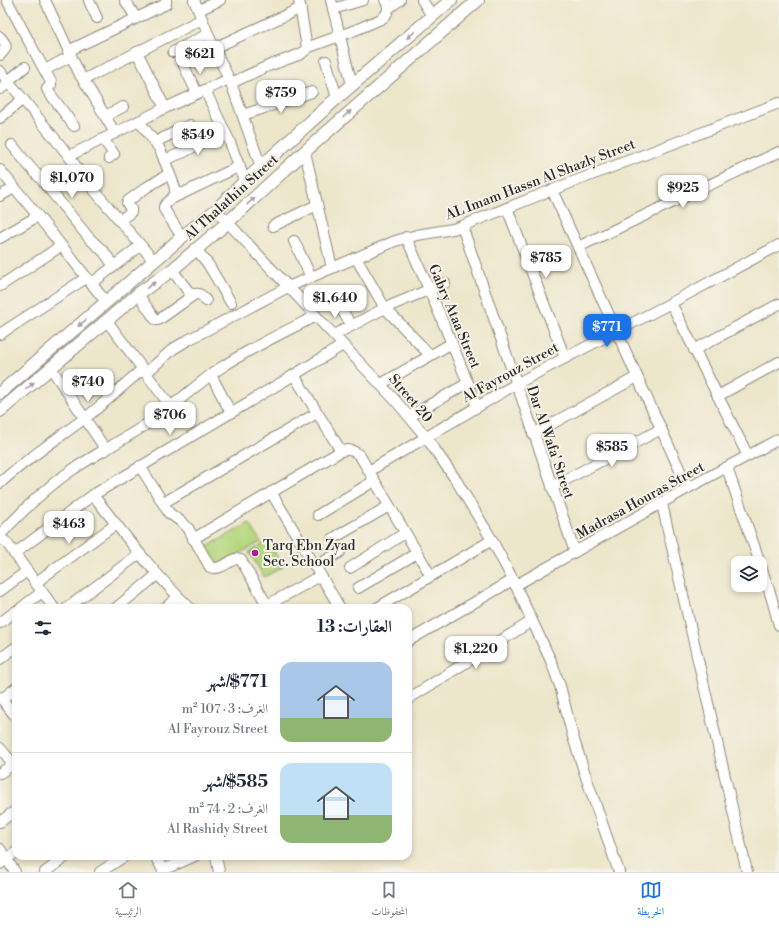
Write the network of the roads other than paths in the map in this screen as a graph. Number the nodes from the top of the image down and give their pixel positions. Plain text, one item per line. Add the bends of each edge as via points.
1 (7, 0) edge
2 (46, 0) edge
3 (90, 0) edge
4 (125, 0) edge
5 (166, 0) edge
6 (194, 0) edge
7 (220, 0) edge
8 (363, 0) edge
9 (400, 0) edge
10 (422, 0) edge
11 (451, 0) edge
12 (478, 0) edge
13 (300, 4) edge
14 (332, 4) edge
15 (387, 4) edge
16 (200, 14) junction
17 (432, 16) junction
18 (97, 18) dead end
19 (136, 18) junction
20 (208, 34) junction
21 (340, 36) junction
22 (0, 37) edge
23 (214, 48) junction
24 (307, 48) junction
25 (137, 52) junction
26 (173, 52) dead end
27 (2, 53) edge
28 (69, 53) junction
29 (326, 61) dead end
30 (184, 66) dead end
31 (25, 67) dead end
32 (45, 70) junction
33 (0, 71) edge
34 (83, 80) junction
35 (230, 81) junction
36 (8, 82) junction
37 (352, 85) junction
38 (0, 89) edge
39 (201, 92) junction
40 (312, 92) dead end
41 (337, 98) junction
42 (23, 99) junction
43 (778, 106) edge
44 (123, 107) dead end
45 (165, 108) junction
46 (243, 115) junction
47 (105, 116) junction
48 (0, 118) edge
49 (139, 121) junction
50 (190, 125) dead end
51 (74, 126) dead end
52 (115, 133) junction
53 (226, 134) junction
54 (103, 139) junction
55 (289, 141) junction
56 (154, 142) junction
57 (12, 145) dead end
58 (779, 152) edge
59 (303, 153) junction
60 (69, 156) junction
61 (109, 158) dead end
62 (164, 160) junction
63 (240, 166) junction
64 (261, 167) junction
65 (0, 170) edge
66 (169, 174) junction
67 (245, 181) junction
68 (14, 188) junction
69 (552, 190) junction
70 (0, 196) edge
71 (173, 198) junction
72 (317, 205) junction
73 (507, 208) junction
74 (216, 210) junction
75 (38, 216) junction
76 (119, 221) junction
77 (227, 223) junction
78 (273, 226) dead end
79 (462, 226) junction
80 (182, 237) junction
81 (406, 237) junction
82 (0, 238) edge
83 (294, 241) dead end
84 (779, 244) edge
85 (61, 246) junction
86 (140, 246) junction
87 (578, 247) junction
88 (196, 248) junction
89 (356, 258) junction
90 (154, 261) junction
91 (114, 266) junction
92 (332, 268) junction
93 (172, 270) junction
94 (312, 277) junction
95 (89, 281) junction
96 (445, 283) dead end
97 (0, 286) edge
98 (288, 287) junction
99 (429, 289) junction
100 (138, 294) junction
101 (192, 296) junction
102 (206, 301) dead end
103 (336, 301) dead end
104 (231, 302) dead end
105 (670, 303) junction
106 (779, 304) edge
107 (102, 306) junction
108 (385, 308) junction
109 (316, 316) junction
110 (107, 320) junction
111 (352, 326) junction
112 (616, 331) junction
113 (0, 334) edge
114 (334, 335) junction
115 (452, 343) junction
116 (343, 345) junction
117 (694, 350) junction
118 (430, 355) junction
119 (565, 358) junction
120 (779, 362) edge
121 (51, 368) junction
122 (144, 371) junction
123 (211, 375) junction
124 (294, 375) junction
125 (637, 377) junction
126 (468, 383) junction
127 (380, 384) junction
128 (516, 384) junction
129 (0, 393) edge
130 (718, 396) junction
131 (171, 407) junction
132 (477, 407) junction
133 (0, 411) edge
134 (231, 413) junction
135 (317, 413) junction
136 (410, 416) junction
137 (85, 418) junction
138 (661, 429) junction
139 (533, 434) junction
140 (426, 437) junction
141 (779, 439) edge
142 (106, 450) junction
143 (341, 451) junction
144 (748, 456) junction
145 (140, 466) junction
146 (727, 468) junction
147 (368, 470) junction
148 (374, 481) junction
149 (0, 483) edge
150 (552, 488) junction
151 (688, 488) junction
152 (271, 492) junction
153 (93, 495) junction
154 (163, 503) junction
155 (662, 504) junction
156 (389, 506) junction
157 (318, 515) dead end
158 (116, 524) junction
159 (405, 533) junction
160 (0, 535) edge
161 (0, 538) edge
162 (193, 539) junction
163 (332, 539) dead end
164 (492, 540) junction
165 (340, 552) dead end
166 (575, 552) junction
167 (417, 553) junction
168 (14, 554) junction
169 (139, 554) junction
170 (757, 556) edge
171 (315, 566) junction
172 (350, 568) dead end
173 (27, 572) junction
174 (158, 575) junction
175 (320, 576) junction
176 (431, 576) junction
177 (36, 583) junction
178 (514, 583) junction
179 (767, 584) edge
180 (358, 588) dead end
181 (0, 591) edge
182 (42, 592) junction
183 (178, 597) junction
184 (26, 604) edge
185 (51, 604) edge
186 (72, 604) edge
187 (121, 604) edge
188 (170, 604) edge
189 (186, 604) edge
190 (263, 604) edge
191 (280, 604) edge
192 (338, 604) edge
193 (384, 604) edge
194 (12, 614) edge
195 (532, 621) junction
196 (0, 623) edge
197 (779, 625) edge
198 (412, 639) edge
199 (12, 650) edge
200 (0, 659) edge
201 (12, 691) edge
202 (412, 696) edge
203 (1, 698) edge
204 (12, 712) edge
205 (0, 748) edge
206 (12, 762) edge
207 (12, 767) edge
208 (0, 773) edge
209 (12, 813) edge
210 (0, 822) edge
211 (0, 849) edge
212 (12, 855) edge
213 (62, 860) edge
214 (119, 860) edge
215 (157, 860) edge
216 (186, 860) edge
217 (217, 860) edge
218 (3, 862) edge
219 (163, 871) edge
220 (15, 872) edge
221 (45, 872) edge
222 (100, 872) edge
223 (219, 872) edge
224 (619, 872) edge
225 (747, 872) edge

1 - 32 street
2 - 28 street
3 - 18 street
4 - 19 street
5 - 19 street via 166,4
6 - 16 street
7 - 16 street
8 - 14 street
9 - 15 street
10 - 17 street
11 - 17 street, Al Thalathin Street
59 -> 12 street, Al Thalathin Street
13 - 23 street
13 - 24 street
14 - 21 street
15 - 21 street via 388,13 381,19
16 - 20 street
16 - 25 street
17 -> 37 street, Al Thalathin Street
19 - 28 street
20 - 23 street
20 - 26 street
21 - 24 street
21 - 37 street
22 - 27 street via 6,45
23 - 35 street
24 - 35 street via 301,54
25 - 34 street
25 - 45 street
28 - 32 street
28 - 34 street
29 - 41 street
30 - 39 street
31 - 36 street
32 - 51 street via 51,82 48,91
33 - 36 street
34 - 47 street
35 - 39 street
35 - 46 street
36 - 38 street
36 - 42 street
37 - 41 street, Al Thalathin Street
39 - 45 street
39 - 53 street
40 - 46 street
41 - 55 street, Al Thalathin Street
42 - 48 street
42 - 60 street
43 - 69 street, AL Imam Hassn Al Shazly Street
44 - 47 street
45 - 49 street
46 - 64 street
47 - 52 street
49 - 52 street
49 - 56 street
50 - 56 street
52 - 54 street
53 - 62 street
53 - 63 street
54 - 60 street
54 - 61 street via 114,154
55 - 59 street
55 - 64 street, Al Thalathin Street
56 - 62 street
57 - 91 street
58 - 87 street
59 - 72 street
77 -> 59 street, Al Thalathin Street
60 - 76 street
62 - 66 street
63 - 67 street
63 - 71 street
64 - 67 street, Al Thalathin Street
65 - 68 street
66 - 71 street via 175,190
66 - 76 street via 128,201 131,212
67 - 74 street, Al Thalathin Street
68 - 70 street
68 - 75 street
69 - 73 street, AL Imam Hassn Al Shazly Street
69 - 87 street
71 - 80 street via 166,203 164,209
72 - 78 street
72 - 92 street
73 - 79 street, AL Imam Hassn Al Shazly Street
73 - 119 street
74 - 77 street, Street 20
74 - 80 street, Al Thalathin Street
75 - 82 street
75 - 85 street
76 - 86 street
77 - 88 street, Al Thalathin Street
77 - 98 street, Street 20
79 - 81 street, AL Imam Hassn Al Shazly Street
79 - 128 street, Dar Al Wafa' Street
80 - 90 street, Al Thalathin Street
81 - 89 street, AL Imam Hassn Al Shazly Street
81 - 99 street, Gabry Ataa Street
83 - 94 street
84 - 105 street, Al Fayrouz Street
85 - 95 street
85 - 97 street
86 - 90 street
86 - 91 street
87 - 112 street
88 - 93 street, Al Thalathin Street
88 - 104 street
89 - 92 street, AL Imam Hassn Al Shazly Street
89 - 108 street
90 - 107 street, Al Thalathin Street
91 - 95 street
92 - 94 street, AL Imam Hassn Al Shazly Street
100 -> 93 street, Al Thalathin Street
93 - 101 street
94 - 98 street, AL Imam Hassn Al Shazly Street
95 - 107 street
95 - 113 street
96 - 99 street
98 - 109 street, Street 20
98 - 122 street, AL Imam Hassn Al Shazly Street via 188,340
99 - 108 street
99 - 115 street, Gabry Ataa Street
100 - 101 street via 157,320
100 - 110 street, Al Thalathin Street
101 - 102 street via 200,294
103 - 111 street
105 - 112 street, Al Fayrouz Street
105 - 117 street
106 - 117 street
107 - 110 street
107 -> 129 street, Al Thalathin Street
108 - 111 street
108 - 118 street
109 - 114 street, Street 20
109 - 123 street via 252,349
110 - 121 street, Al Thalathin Street
110 - 122 street
111 - 114 street
112 - 119 street, Al Fayrouz Street
112 - 125 street
114 - 116 street, Street 20
115 - 118 street
115 - 126 street, Gabry Ataa Street
116 - 124 street
116 - 127 street, Street 20
117 - 130 street
118 - 127 street
119 - 128 street, Al Fayrouz Street
120 - 130 street
133 -> 121 street, Al Thalathin Street
121 - 137 street
122 - 131 street
122 - 137 street, AL Imam Hassn Al Shazly Street
123 - 131 street
123 - 134 street
124 - 134 street
124 - 135 street
125 - 138 street
125 - 139 street
126 - 132 street, Gabry Ataa Street
126 - 136 street
127 - 136 street, Street 20
128 - 132 street, Al Fayrouz Street
128 - 139 street, Dar Al Wafa' Street
130 - 144 street
131 - 142 street
132 - 140 street, Al Fayrouz Street
134 - 145 street
135 - 143 street
135 - 154 street
136 - 140 street, Street 20
137 - 142 street
137 - 149 street, AL Imam Hassn Al Shazly Street
138 - 150 street
138 - 151 street
139 - 150 street, Dar Al Wafa' Street
140 - 147 street, Al Fayrouz Street
140 - 164 street, Street 20 via 456,480
141 - 144 street, Madrasa Houras Street
142 - 160 street via 72,470 44,491
143 - 147 street via 356,452
143 - 152 street
144 - 146 street, Madrasa Houras Street
145 - 153 street
145 - 154 street
146 - 151 street, Madrasa Houras Street
146 - 170 street
147 - 148 street
148 - 156 street
148 - 157 street
150 - 166 street, Dar Al Wafa' Street
151 - 155 street, Madrasa Houras Street
152 - 162 street
152 - 171 street
153 - 158 street
153 - 168 street
154 - 162 street via 169,513 185,525
155 - 166 street, Madrasa Houras Street
155 - 225 street
156 - 159 street
156 - 163 street
158 - 169 street
158 - 177 street
159 - 167 street
159 - 172 street
161 - 168 street
162 - 190 street via 212,568 217,569 237,559 241,560
164 - 176 street
164 - 178 street, Street 20
165 - 171 street
166 - 178 street, Madrasa Houras Street
167 - 176 street
167 - 180 street
168 - 173 street
169 - 174 street
169 - 186 street
171 - 175 street
173 - 177 street
173 - 181 street
174 - 183 street
174 - 187 street
175 - 191 street
175 - 192 street
176 - 193 street
177 - 182 street
178 - 195 street, Street 20
178 - 198 street, Madrasa Houras Street
179 - 197 street
182 - 184 street
182 - 185 street
183 - 188 street
183 - 189 street
194 - 196 street
195 - 202 street
195 - 224 street, Street 20 via 560,686 573,737
199 - 200 street
201 - 203 street
203 - 204 street
205 - 206 street
207 - 208 street
209 - 210 street
211 - 218 street
212 - 218 street
213 - 221 street
214 - 222 street
215 - 219 street
216 - 219 street
217 - 223 street
218 - 220 street

